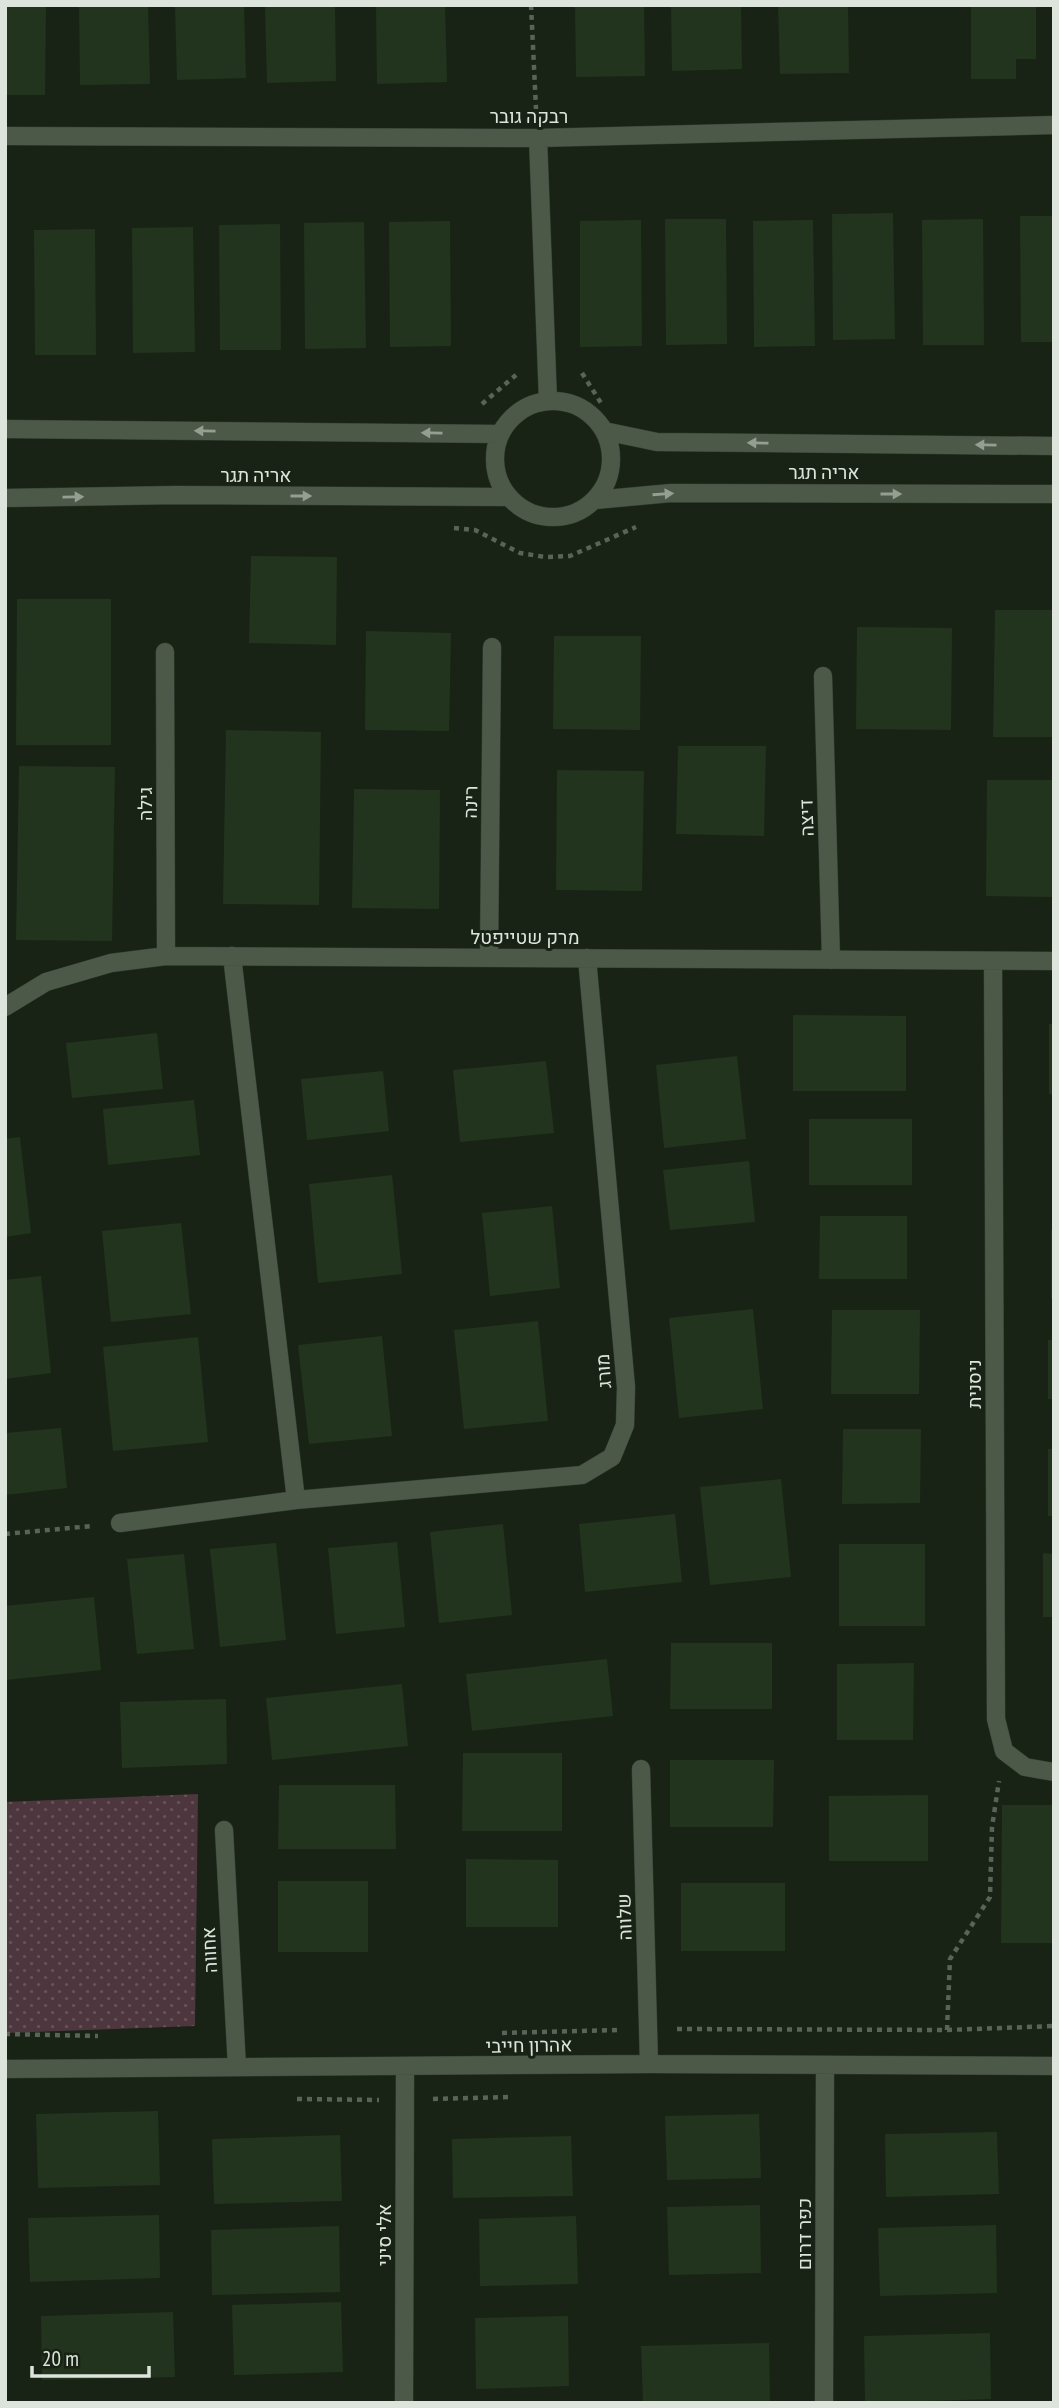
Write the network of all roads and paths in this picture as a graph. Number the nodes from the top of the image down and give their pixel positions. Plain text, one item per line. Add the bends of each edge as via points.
1 (531, 5) edge
2 (1054, 125) edge
3 (5, 136) edge
4 (538, 138) junction
5 (548, 401) junction
6 (5, 429) edge
7 (604, 430) junction
8 (500, 434) junction
9 (1054, 446) edge
10 (1054, 494) edge
11 (508, 497) junction
12 (5, 498) edge
13 (595, 500) junction
14 (641, 525) dead end
15 (449, 528) dead end
16 (492, 647) dead end
17 (165, 652) dead end
18 (823, 676) dead end
19 (166, 956) junction
20 (232, 956) junction
21 (489, 957) junction
22 (587, 958) junction
23 (831, 960) junction
24 (993, 961) junction
25 (1054, 961) edge
26 (5, 1007) edge
27 (296, 1500) junction
28 (120, 1523) joint
29 (5, 1534) edge
30 (1004, 1751) junction
31 (641, 1769) dead end
32 (1054, 1772) edge
33 (224, 1830) dead end
34 (947, 2030) dead end
35 (649, 2064) junction
36 (825, 2066) junction
37 (1054, 2066) edge
38 (237, 2067) junction
39 (405, 2067) junction
40 (5, 2068) edge
41 (404, 2403) edge
42 (824, 2403) edge

1 - 4 path
2 - 4 street, רבקה גובר
3 - 4 street, רבקה גובר
4 - 5 street
5 - 7 street via 580,407
5 - 8 street via 528,406 512,417
8 -> 6 street
9 -> 7 street, אריה תגר via 657,442
7 - 13 street via 611,467
8 - 11 street via 494,466
13 -> 10 street, אריה תגר via 671,493
12 -> 11 street, אריה תגר
11 - 13 street via 541,517 560,517
14 - 15 path via 570,556 545,557 520,553 475,530
16 - 21 street, רינה
17 - 19 street, גילה
18 - 23 street, דיצה
19 - 20 street, מרק שטייפטל
19 - 26 street, מרק שטייפטל via 111,962 46,982
20 - 21 street, מרק שטייפטל
20 - 27 street
21 - 22 street, מרק שטייפטל
22 - 23 street, מרק שטייפטל
22 - 27 street, מורג via 626,1387 625,1425 611,1457 582,1475
23 - 24 street, מרק שטייפטל
24 - 25 street, מרק שטייפטל
24 - 30 street, ניסנית via 996,1718
27 - 28 street, מורג
28 - 29 path
30 - 32 street via 1025,1766
30 - 34 path via 992,1827 990,1897 950,1959
31 - 35 street, שלווה
33 - 38 street, אחווה
35 - 36 street, אהרון חייבי
35 - 39 street, אהרון חייבי
36 - 37 street, אהרון חייבי
36 - 42 street, כפר דרום
38 - 39 street, אהרון חייבי
38 - 40 street, אהרון חייבי
39 - 41 street, אלי סיני

